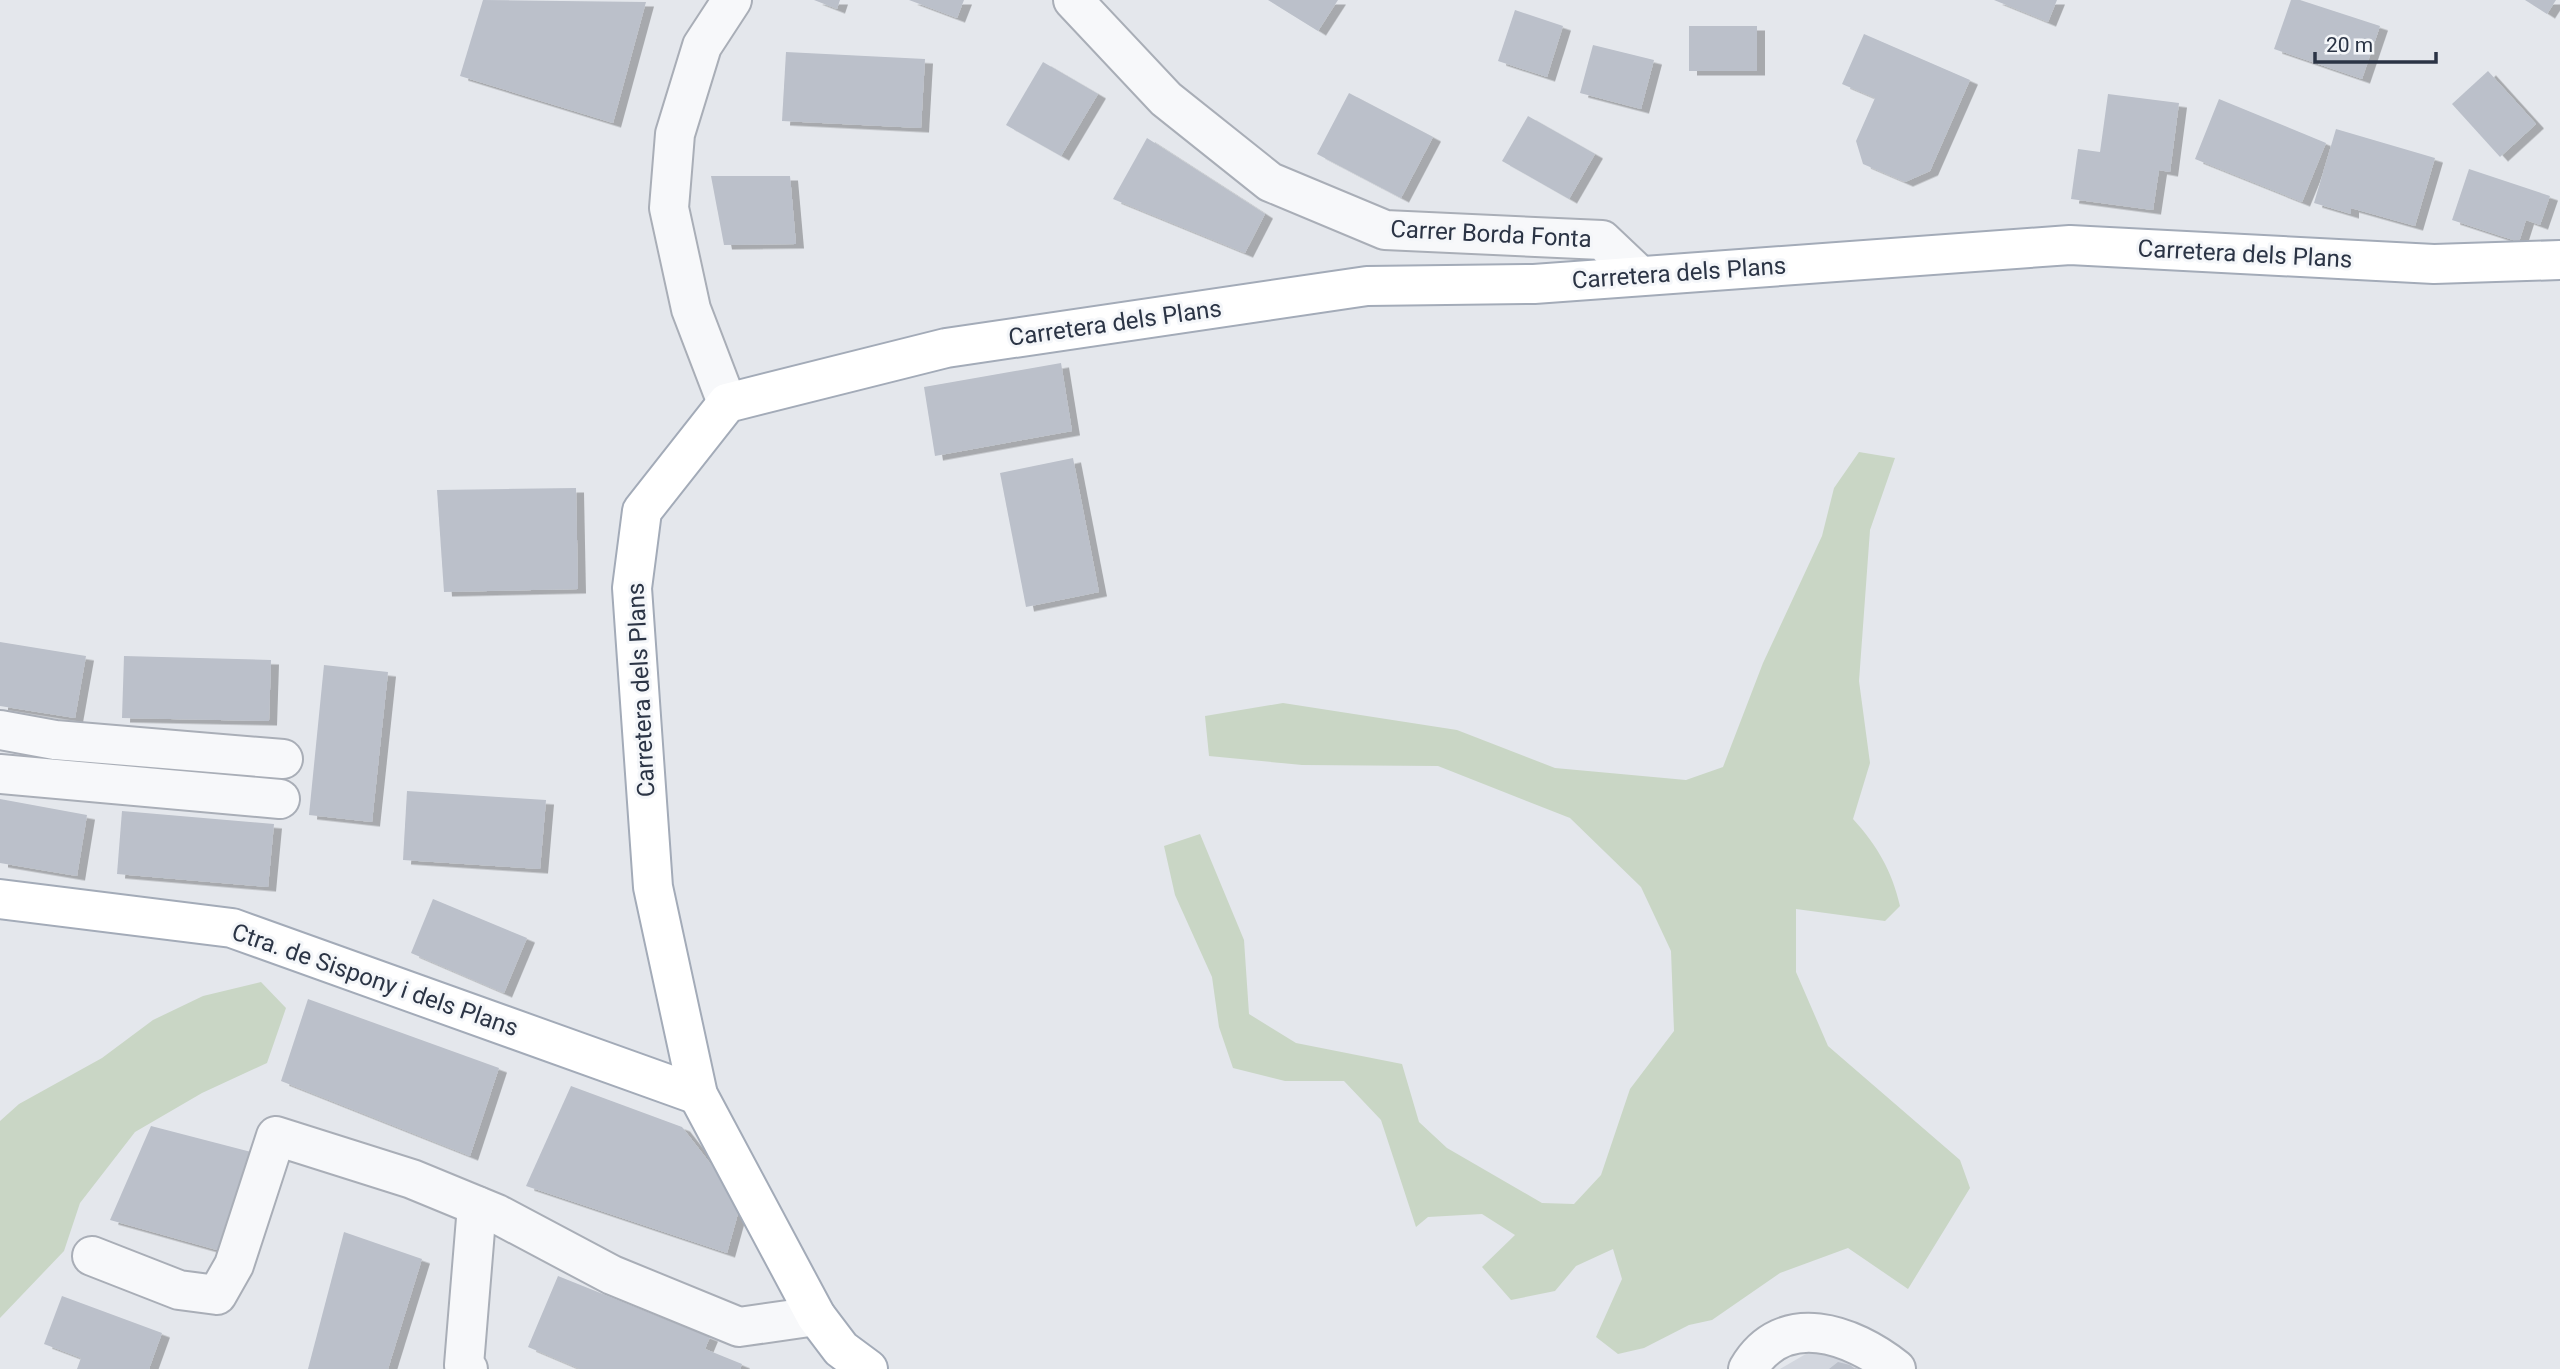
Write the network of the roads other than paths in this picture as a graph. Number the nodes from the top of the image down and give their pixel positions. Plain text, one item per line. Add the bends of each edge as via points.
1 (732, 0) edge
2 (1073, 0) edge
3 (2560, 260) edge
4 (1640, 276) junction
5 (727, 404) junction
6 (0, 730) edge
7 (283, 759) dead end
8 (0, 774) edge
9 (280, 799) dead end
10 (0, 899) edge
11 (698, 1095) junction
12 (477, 1206) junction
13 (92, 1256) dead end
14 (816, 1316) junction
15 (468, 1369) edge
16 (868, 1369) edge
17 (1748, 1369) edge
18 (1896, 1369) edge

1 - 5 street via 702,46 694,71 675,134 668,208 691,309
2 - 4 street, Carrer Borda Fonta via 1167,99 1269,182 1385,230 1602,240
3 - 4 main road, Carretera dels Plans via 2434,264 2070,244
4 - 5 main road, Carretera dels Plans via 1535,284 1367,286 946,348
5 - 11 main road, Carretera dels Plans via 642,511 632,588 653,887
6 - 7 street via 55,740
8 - 9 street
10 - 11 main road, Ctra. de Sispony i dels Plans via 232,928
11 - 14 main road, Carretera dels Plans
12 - 13 street via 412,1179 276,1136 234,1265 217,1295 179,1290
12 - 14 street via 612,1275 739,1327
12 - 15 street via 464,1365
14 - 16 main road, Carretera dels Plans via 841,1349
17 - 18 street via 1759,1352 1784,1335 1809,1335 1842,1336

